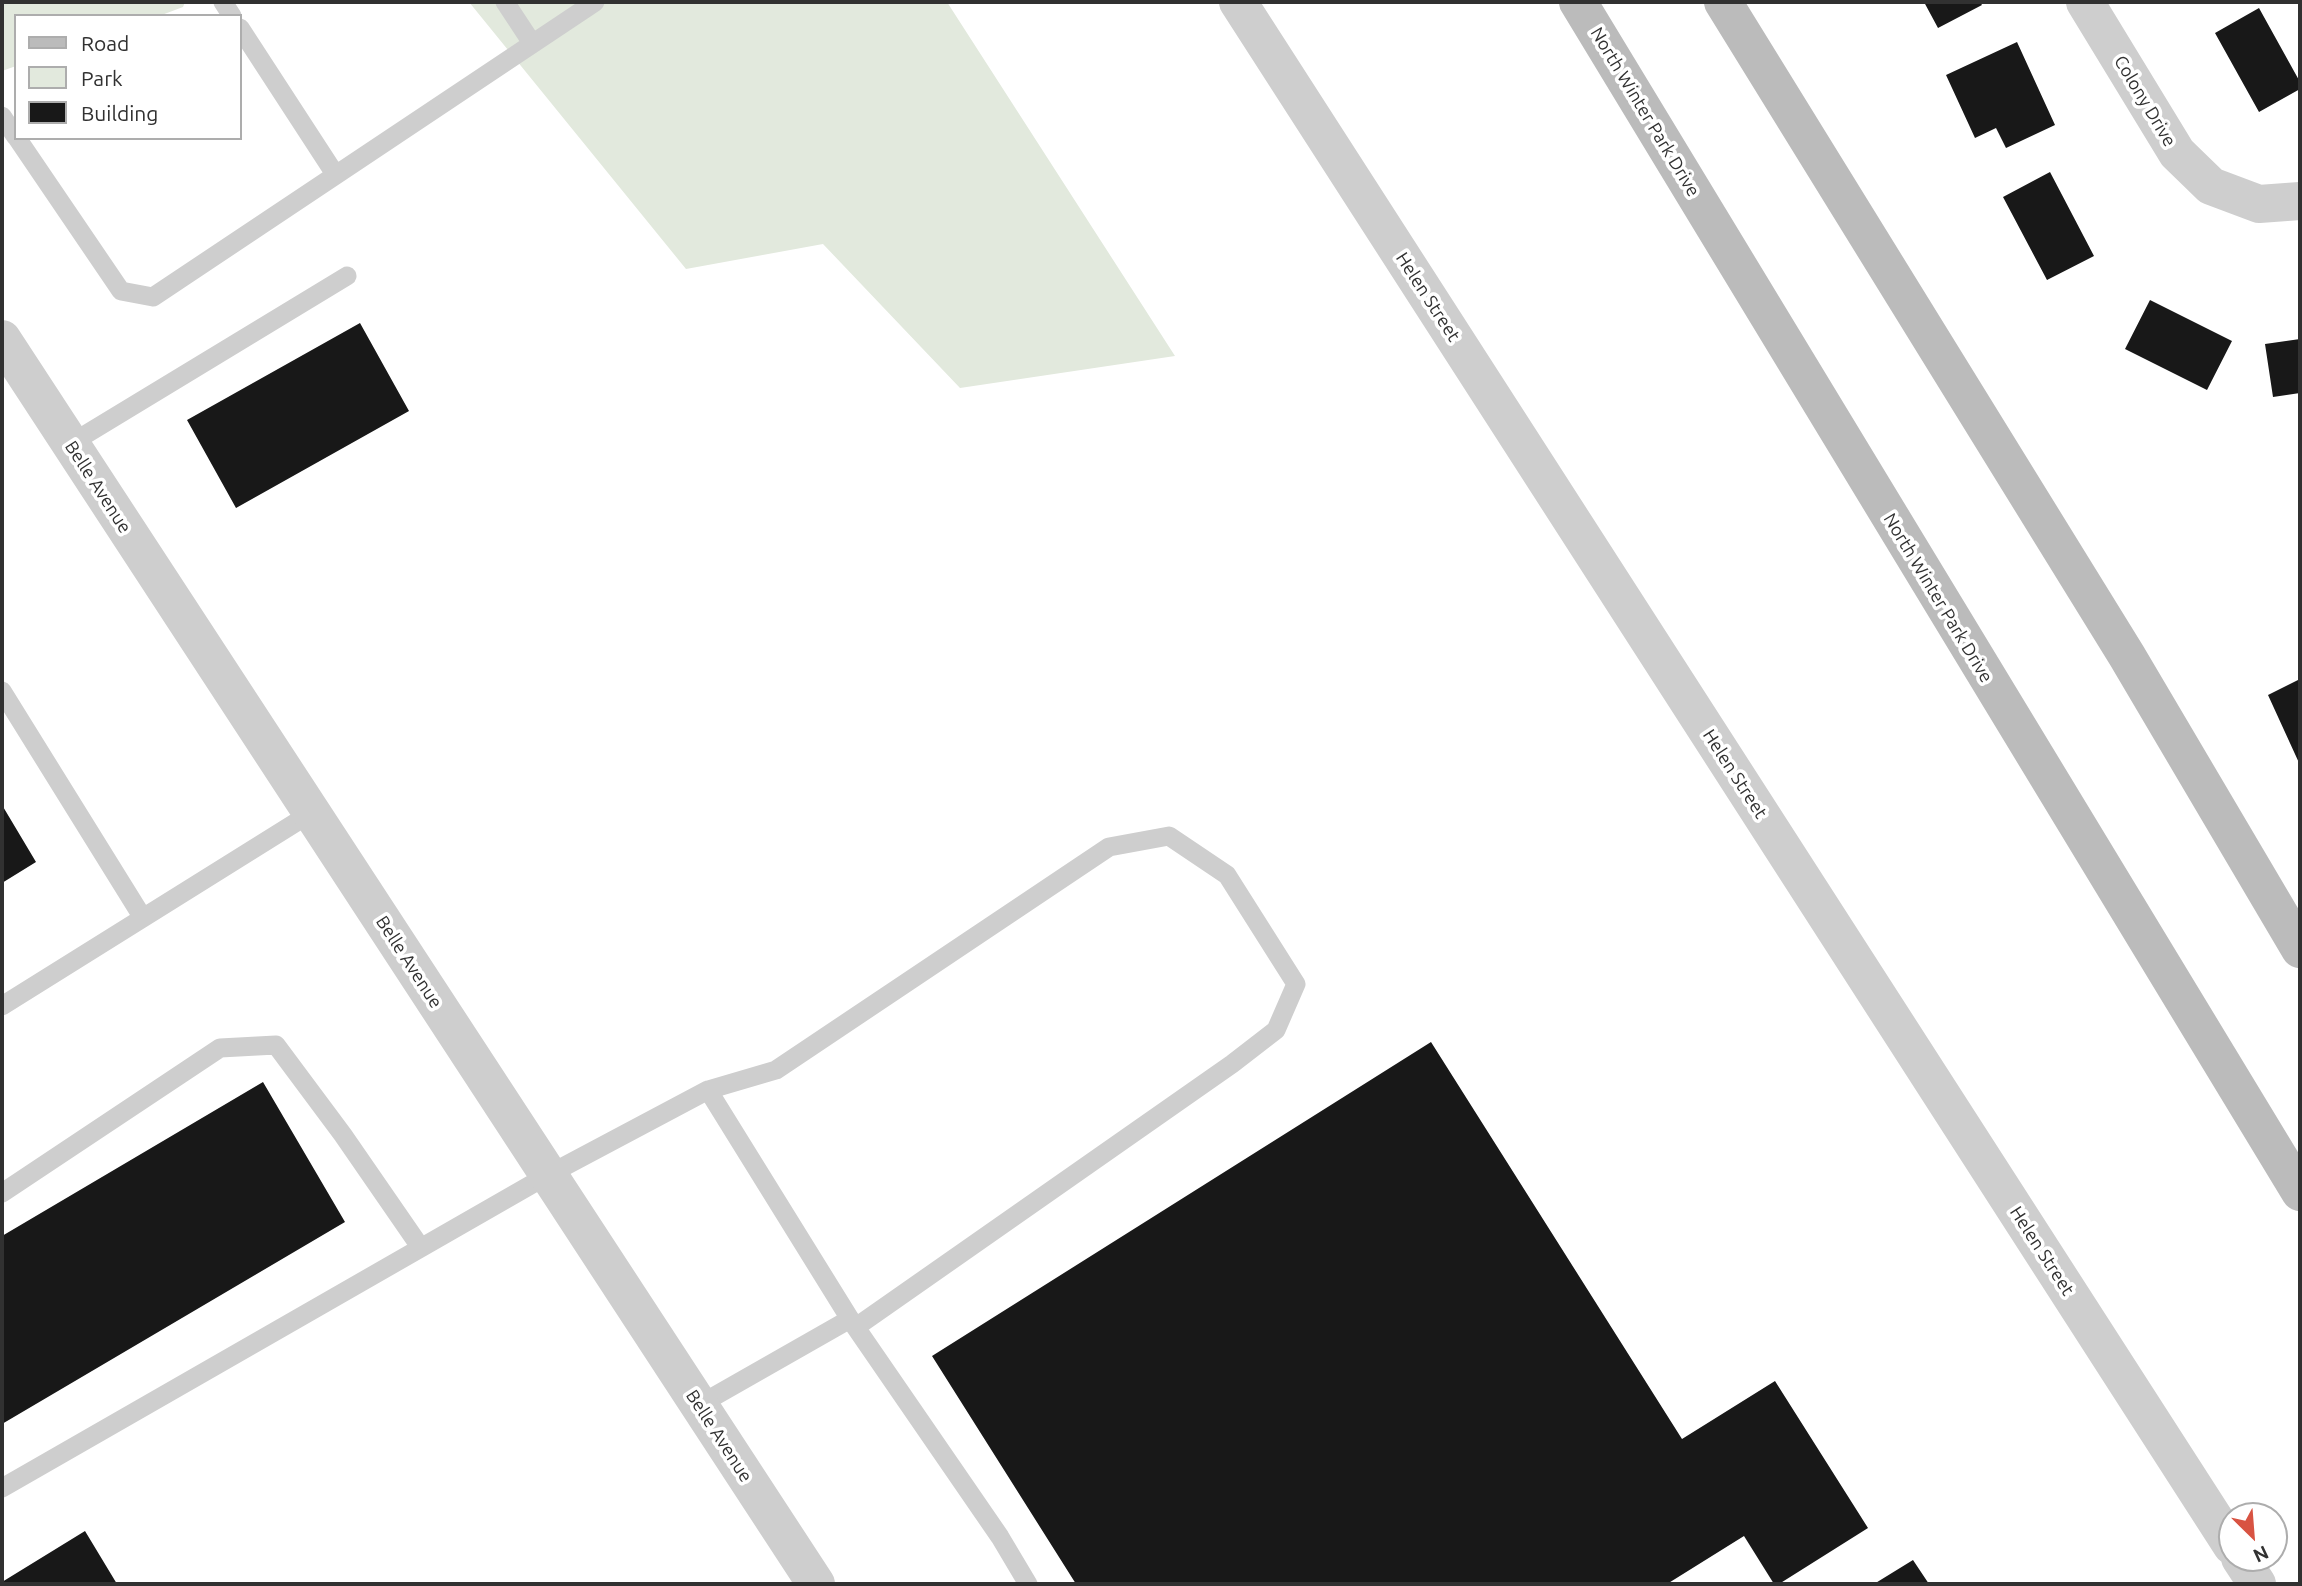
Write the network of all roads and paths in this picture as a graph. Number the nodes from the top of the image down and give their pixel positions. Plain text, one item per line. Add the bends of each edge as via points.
1 (505, 2) edge
2 (595, 2) edge
3 (1238, 2) edge
4 (1578, 2) edge
5 (1723, 2) edge
6 (2085, 2) edge
7 (242, 31) edge
8 (532, 43) junction
9 (2, 116) edge
10 (14, 134) edge
11 (18, 140) edge
12 (335, 174) junction
13 (2300, 201) edge
14 (347, 276) dead end
15 (2, 339) edge
16 (70, 444) junction
17 (2, 691) edge
18 (311, 813) junction
19 (143, 918) junction
20 (2300, 949) edge
21 (2, 1006) edge
22 (708, 1090) junction
23 (548, 1175) junction
24 (2300, 1192) edge
25 (2, 1194) edge
26 (421, 1248) junction
27 (853, 1323) junction
28 (699, 1405) junction
29 (2, 1488) edge
30 (2218, 1524) edge
31 (816, 1584) edge
32 (1028, 1584) edge

1 - 8 lane
2 - 8 lane
3 - 30 street, Helen Street
4 - 24 street, North Winter Park Drive
5 - 20 street via 2127,656
6 - 13 street, Colony Drive via 2177,153 2211,186 2259,204
7 - 12 lane
8 - 12 lane
9 - 10 lane
11 - 12 lane via 121,291 153,297
14 - 16 lane
15 - 16 street, Belle Avenue
16 - 18 street, Belle Avenue
17 - 19 lane
18 - 19 lane
18 - 23 street, Belle Avenue
19 - 21 lane
22 - 23 lane
22 - 27 lane
22 - 27 lane via 776,1069 1109,847 1169,836 1227,875 1296,985 1276,1030 1221,1072
23 - 26 lane
23 - 28 street, Belle Avenue
25 - 26 lane via 220,1048 276,1045
26 - 29 lane
27 - 28 lane
27 - 32 lane
28 - 31 street, Belle Avenue

